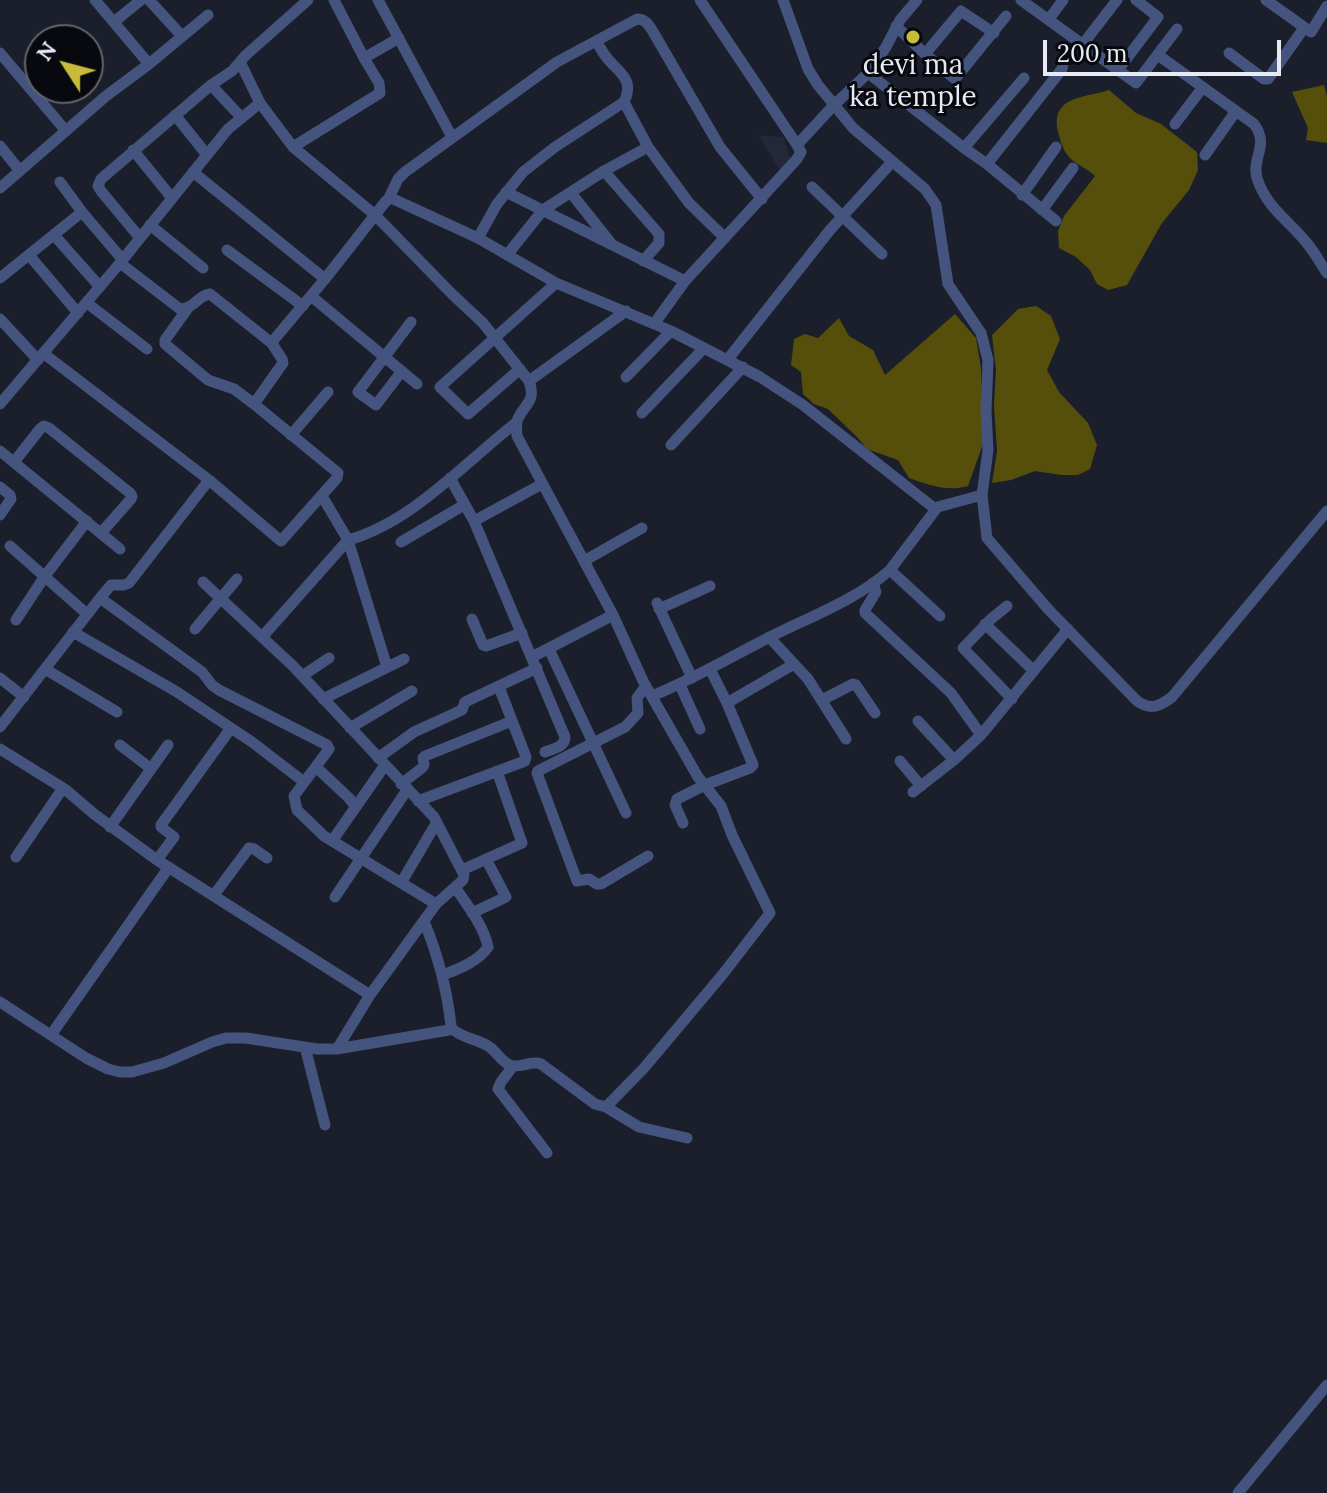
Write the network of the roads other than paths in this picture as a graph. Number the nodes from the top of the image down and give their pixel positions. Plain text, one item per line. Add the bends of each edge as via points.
1 (95, 0) edge
2 (141, 0) edge
3 (149, 0) edge
4 (308, 0) edge
5 (334, 0) edge
6 (378, 0) edge
7 (700, 0) edge
8 (783, 0) edge
9 (917, 0) edge
10 (1021, 0) edge
11 (1063, 0) edge
12 (1117, 0) edge
13 (1136, 0) edge
14 (1266, 0) edge
15 (1327, 6) edge
16 (208, 15) dead end
17 (1006, 16) dead end
18 (1049, 19) junction
19 (114, 22) junction
20 (896, 26) junction
21 (1304, 28) junction
22 (1177, 29) dead end
23 (994, 33) junction
24 (182, 36) junction
25 (399, 38) junction
26 (596, 41) junction
27 (1083, 44) junction
28 (0, 53) edge
29 (1229, 53) dead end
30 (925, 54) junction
31 (1158, 55) junction
32 (364, 58) junction
33 (1061, 60) dead end
34 (240, 62) junction
35 (149, 64) junction
36 (11, 66) junction
37 (1118, 70) junction
38 (868, 73) junction
39 (0, 74) edge
40 (1024, 78) dead end
41 (211, 85) junction
42 (1203, 87) junction
43 (624, 102) junction
44 (260, 103) junction
45 (833, 106) junction
46 (1236, 111) junction
47 (175, 115) junction
48 (241, 117) junction
49 (1175, 124) dead end
50 (66, 131) junction
51 (452, 137) junction
52 (797, 145) junction
53 (0, 146) edge
54 (293, 147) junction
55 (648, 147) junction
56 (1056, 147) dead end
57 (964, 148) junction
58 (133, 150) junction
59 (207, 155) junction
60 (1205, 155) dead end
61 (892, 162) junction
62 (987, 164) junction
63 (1073, 168) dead end
64 (20, 171) junction
65 (604, 171) junction
66 (193, 172) junction
67 (60, 182) dead end
68 (812, 187) dead end
69 (0, 188) edge
70 (506, 192) junction
71 (571, 193) junction
72 (1022, 195) junction
73 (172, 198) junction
74 (389, 198) junction
75 (762, 199) junction
76 (543, 210) junction
77 (1042, 210) junction
78 (82, 212) junction
79 (375, 215) junction
80 (843, 215) junction
81 (1056, 221) dead end
82 (150, 225) junction
83 (54, 235) junction
84 (140, 238) junction
85 (478, 238) junction
86 (725, 238) junction
87 (613, 246) junction
88 (227, 250) dead end
89 (882, 254) dead end
90 (29, 255) junction
91 (507, 255) junction
92 (121, 261) junction
93 (643, 261) junction
94 (203, 268) dead end
95 (1327, 273) edge
96 (0, 278) edge
97 (325, 279) junction
98 (685, 281) junction
99 (556, 283) junction
100 (100, 287) junction
101 (311, 296) junction
102 (87, 303) junction
103 (303, 306) junction
104 (188, 308) junction
105 (626, 311) junction
106 (78, 313) junction
107 (0, 319) edge
108 (411, 322) dead end
109 (654, 324) junction
110 (671, 331) junction
111 (496, 337) junction
112 (271, 342) junction
113 (704, 348) junction
114 (147, 349) dead end
115 (40, 357) junction
116 (385, 357) junction
117 (728, 359) junction
118 (743, 367) junction
119 (520, 369) junction
120 (402, 371) junction
121 (626, 377) dead end
122 (529, 381) junction
123 (417, 384) dead end
124 (328, 392) dead end
125 (0, 404) edge
126 (254, 404) junction
127 (642, 413) dead end
128 (517, 422) junction
129 (291, 435) junction
130 (671, 445) dead end
131 (0, 451) edge
132 (14, 462) junction
133 (450, 478) junction
134 (209, 480) junction
135 (542, 484) junction
136 (0, 487) edge
137 (982, 492) junction
138 (322, 496) junction
139 (464, 505) junction
140 (936, 509) junction
141 (1327, 511) edge
142 (0, 515) edge
143 (87, 521) junction
144 (474, 521) junction
145 (642, 528) dead end
146 (101, 533) junction
147 (348, 540) junction
148 (401, 542) dead end
149 (10, 546) dead end
150 (120, 549) dead end
151 (584, 561) junction
152 (890, 570) junction
153 (45, 576) junction
154 (237, 579) dead end
155 (203, 582) dead end
156 (873, 583) junction
157 (710, 586) dead end
158 (100, 598) junction
159 (222, 599) junction
160 (1007, 606) dead end
161 (87, 614) junction
162 (613, 615) junction
163 (940, 616) dead end
164 (472, 619) dead end
165 (16, 620) dead end
166 (985, 624) junction
167 (195, 629) dead end
168 (1068, 629) junction
169 (73, 632) junction
170 (522, 633) junction
171 (263, 636) junction
172 (769, 637) junction
173 (549, 649) junction
174 (329, 658) dead end
175 (404, 659) dead end
176 (534, 662) junction
177 (794, 664) junction
178 (387, 667) junction
179 (45, 669) junction
180 (710, 669) junction
181 (1034, 671) junction
182 (302, 676) junction
183 (0, 678) edge
184 (692, 678) junction
185 (680, 685) junction
186 (499, 687) junction
187 (412, 691) dead end
188 (649, 691) junction
189 (24, 697) junction
190 (323, 699) junction
191 (1012, 699) junction
192 (822, 700) junction
193 (727, 703) junction
194 (117, 712) dead end
195 (875, 713) dead end
196 (512, 721) junction
197 (918, 721) dead end
198 (0, 727) edge
199 (231, 728) junction
200 (350, 728) junction
201 (700, 729) dead end
202 (981, 735) junction
203 (846, 739) dead end
204 (592, 744) junction
205 (120, 745) dead end
206 (168, 745) dead end
207 (0, 750) edge
208 (545, 752) dead end
209 (954, 760) junction
210 (900, 761) dead end
211 (382, 762) junction
212 (316, 767) junction
213 (150, 768) junction
214 (497, 771) junction
215 (304, 782) junction
216 (705, 785) junction
217 (404, 787) junction
218 (63, 788) junction
219 (418, 801) junction
220 (356, 807) junction
221 (626, 813) dead end
222 (437, 822) junction
223 (683, 823) dead end
224 (110, 827) junction
225 (332, 841) junction
226 (648, 856) dead end
227 (16, 857) dead end
228 (267, 858) dead end
229 (362, 859) junction
230 (486, 859) junction
231 (157, 860) junction
232 (169, 867) junction
233 (462, 870) junction
234 (401, 883) junction
235 (455, 887) junction
236 (214, 895) junction
237 (335, 897) dead end
238 (436, 904) junction
239 (472, 913) junction
240 (424, 921) junction
241 (443, 975) junction
242 (370, 995) junction
243 (0, 1002) edge
244 (451, 1028) junction
245 (51, 1035) junction
246 (305, 1047) junction
247 (337, 1049) junction
248 (513, 1066) junction
249 (606, 1107) junction
250 (325, 1125) dead end
251 (687, 1138) dead end
252 (547, 1153) dead end
253 (1327, 1385) edge
254 (1238, 1493) edge

1 - 19 street
2 - 19 street
3 - 24 street
4 - 34 street
5 - 32 street
6 - 25 street
7 - 52 street
8 - 45 street via 808,69
9 - 20 street
10 - 18 street
11 - 18 street
12 - 27 street
13 - 37 street via 1158,17
14 - 21 street
15 - 21 street via 1313,31
16 - 24 street
17 - 23 street
18 - 27 street
19 - 35 street
20 - 30 street
20 - 38 street
21 - 29 street via 1268,79
22 - 31 street
23 - 30 street via 961,11
23 - 30 street via 955,79
24 - 35 street
25 - 32 street
25 - 51 street
26 - 43 street via 625,77
26 - 51 street via 557,62
26 - 75 street via 637,19 647,22 720,147
27 - 37 street
28 - 36 street
31 - 37 street via 1137,82
31 - 42 street
32 - 54 street via 380,93
33 - 62 street via 1062,69
34 - 41 street
34 - 44 street
35 - 50 street
36 - 39 street
36 - 50 street
38 - 45 street
38 - 57 street
40 - 57 street
41 - 47 street
41 - 48 street
42 - 46 street
42 - 49 street
43 - 55 street
43 - 70 street via 544,155
44 - 48 street
44 - 54 street
45 - 52 street
45 - 61 street
46 - 60 street
46 - 95 street via 1261,136 1256,168 1264,194
47 - 58 street
47 - 59 street
48 - 59 street
50 - 64 street
51 - 74 street via 405,172
52 - 75 street via 797,159
53 - 64 street
54 - 79 street
55 - 65 street
55 - 86 street via 689,203
56 - 72 street
57 - 62 street
58 - 73 street
58 - 84 street via 98,186
59 - 66 street
61 - 80 street
61 - 137 street via 936,205 948,284 981,333 988,360 988,450
62 - 72 street
63 - 77 street
64 - 69 street
65 - 71 street
65 - 93 street via 659,234 659,243
66 - 73 street
66 - 97 street
67 - 78 street
68 - 80 street
70 - 76 street
70 - 85 street
71 - 76 street
71 - 87 street
72 - 77 street
73 - 82 street
74 - 79 street
74 - 85 street
75 - 86 street
76 - 87 street
76 - 91 street
77 - 81 street
78 - 83 street
78 - 92 street
79 - 97 street
79 - 111 street
80 - 89 street
80 - 117 street
82 - 84 street
82 - 94 street
83 - 90 street
83 - 100 street
84 - 92 street
85 - 91 street
86 - 98 street
87 - 93 street
88 - 103 street
90 - 96 street
90 - 106 street
91 - 99 street
92 - 100 street
92 - 104 street via 177,307
93 - 98 street
97 - 101 street
98 - 109 street
99 - 105 street
99 - 111 street
100 - 102 street
101 - 103 street
101 - 116 street
102 - 106 street
102 - 114 street
103 - 112 street
104 - 112 street via 210,294
104 - 126 street via 165,344 208,380 234,389
105 - 109 street
105 - 122 street
106 - 115 street
107 - 115 street
108 - 116 street
109 - 110 street
110 - 113 street
110 - 121 street
111 - 119 street
111 - 119 street via 440,389 468,414
112 - 126 street via 283,363
113 - 117 street
113 - 127 street
115 - 125 street
115 - 134 street
116 - 120 street
116 - 120 street via 359,394 376,405
117 - 118 street
118 - 130 street
118 - 140 street via 803,405
119 - 122 street
120 - 123 street
122 - 128 street via 531,399
124 - 129 street
126 - 129 street
128 - 133 street
128 - 135 street via 517,436
129 - 138 street via 338,473
131 - 132 street
132 - 143 street
132 - 146 street via 44,426 130,493 131,499
133 - 139 street
133 - 147 street via 404,513
134 - 138 street via 281,541
134 - 158 street via 129,583 111,585
135 - 144 street
135 - 151 street
136 - 142 street via 11,499
137 - 140 street
137 - 168 street via 989,542
138 - 147 street
139 - 144 street
139 - 148 street
140 - 152 street
141 - 168 street via 1161,705 1151,708 1137,701
143 - 146 street
143 - 153 street
144 - 170 street
145 - 151 street
146 - 150 street
147 - 171 street
147 - 178 street
149 - 153 street
151 - 162 street
152 - 156 street
152 - 163 street
153 - 161 street
153 - 165 street
154 - 159 street
155 - 159 street
156 - 172 street
156 - 202 street via 876,592 865,613 951,693
157 - 184 street via 658,606
158 - 161 street
158 - 212 street via 219,690 327,745
159 - 167 street
159 - 171 street
160 - 166 street
161 - 169 street
162 - 173 street
162 - 188 street
164 - 170 street via 486,646
166 - 181 street
166 - 191 street via 964,649
168 - 181 street
169 - 179 street
169 - 199 street
170 - 176 street
171 - 182 street
172 - 177 street
172 - 180 street
173 - 176 street
173 - 204 street
174 - 182 street
175 - 178 street
176 - 186 street
176 - 208 street via 565,737
177 - 192 street
177 - 193 street
178 - 190 street
179 - 189 street
179 - 194 street
180 - 184 street
180 - 193 street
181 - 191 street
182 - 190 street
183 - 189 street
184 - 185 street
185 - 188 street
185 - 201 street
186 - 196 street
186 - 211 street via 420,729
187 - 200 street
188 - 204 street via 637,698 638,713 631,722
188 - 216 street
189 - 198 street
190 - 200 street
191 - 202 street
192 - 195 street via 853,684
192 - 203 street
193 - 216 street via 753,765
196 - 214 street via 526,759
196 - 217 street via 425,756 424,766
197 - 209 street
199 - 215 street
199 - 231 street via 161,825 174,837
200 - 211 street
202 - 209 street
204 - 221 street
204 - 226 street via 537,773 574,876 601,884
205 - 213 street
206 - 213 street
207 - 218 street
209 - 210 street via 917,789
211 - 217 street
211 - 220 street
212 - 215 street
212 - 220 street
213 - 224 street
214 - 219 street
214 - 230 street via 522,843
215 - 225 street via 294,796 297,810
216 - 223 street via 675,801
216 - 249 street via 721,806 770,914
217 - 219 street
217 - 229 street
218 - 224 street
218 - 227 street
219 - 222 street
220 - 225 street
222 - 233 street
222 - 234 street
224 - 231 street
225 - 229 street
228 - 236 street via 249,848
229 - 234 street
229 - 237 street
230 - 233 street
230 - 239 street via 506,897
231 - 232 street
232 - 236 street
232 - 245 street
233 - 235 street via 464,878
234 - 238 street
235 - 238 street
235 - 239 street
236 - 242 street
238 - 240 street
239 - 241 street via 488,947
240 - 241 street
240 - 242 street
241 - 244 street
242 - 247 street
243 - 245 street
244 - 247 street
244 - 248 street
245 - 246 street via 120,1072 164,1063 226,1038
246 - 247 street
246 - 250 street
248 - 249 street via 541,1064
248 - 252 street via 498,1089
249 - 251 street via 639,1127
253 - 254 street

